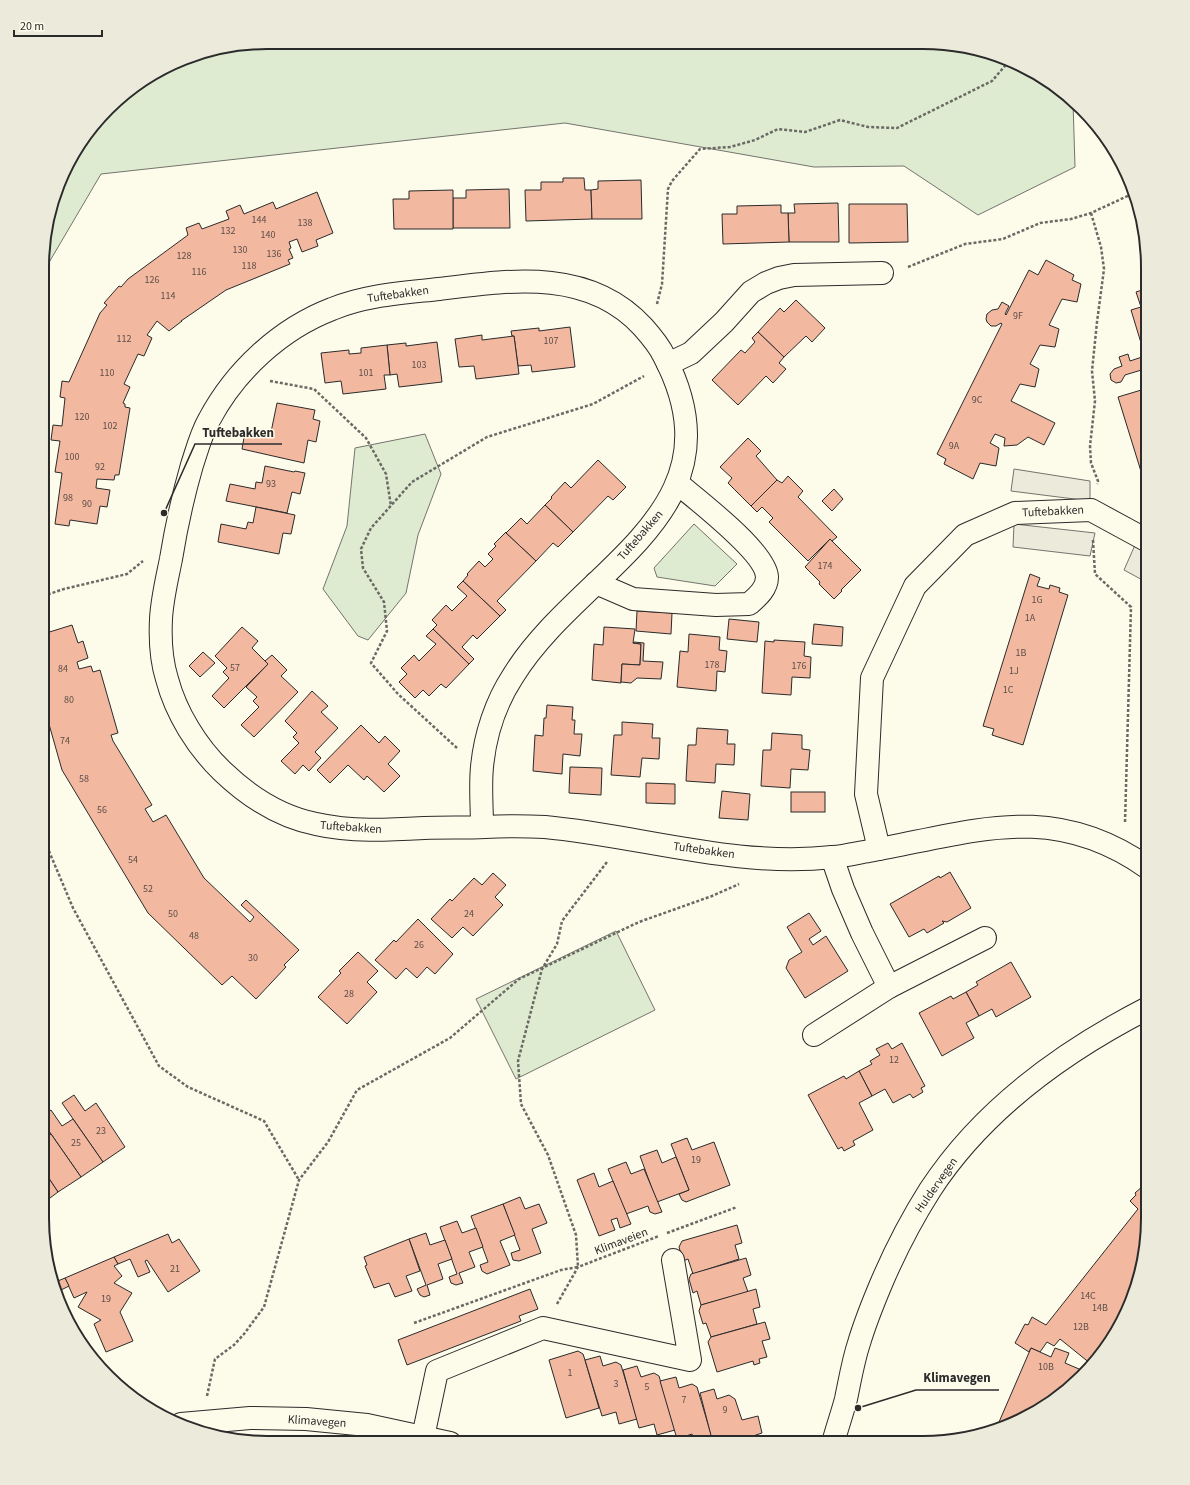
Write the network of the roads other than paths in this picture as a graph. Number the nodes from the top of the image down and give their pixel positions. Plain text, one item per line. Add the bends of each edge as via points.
1 (882, 273) road end
2 (668, 364) junction
3 (677, 483) junction
4 (1141, 537) edge
5 (596, 583) junction
6 (482, 827) junction
7 (879, 849) junction
8 (832, 857) junction
9 (1141, 863) edge
10 (985, 938) dead end
11 (889, 987) junction
12 (1141, 1012) edge
13 (814, 1035) dead end
14 (673, 1260) dead end
15 (194, 1423) edge
16 (418, 1436) edge
17 (423, 1436) edge
18 (835, 1436) edge

1 - 2 street via 794,275 766,283 751,292 724,322 690,353
2 - 3 street, Tuftebakken via 682,400 686,419 684,462
2 - 6 street, Tuftebakken via 661,348 620,305 579,287 538,281 458,286 366,298 315,315 277,340 227,391 200,437 186,485 161,617 166,678 186,725 200,746 235,784 255,798 312,824 384,830
3 - 5 street, Tuftebakken via 667,504 651,526
3 - 5 street via 758,556 766,571 767,579 763,591 749,604 716,605 633,599
4 - 7 street, Tuftebakken via 1091,510 1015,513 965,534 915,586 872,678 866,794
5 - 6 street, Tuftebakken via 550,628 529,653 513,675 493,716 482,769
6 - 8 street, Tuftebakken via 543,827 763,858
7 - 8 street, Tuftebakken
7 - 9 street, Tuftebakken via 989,828 1045,826 1080,833 1124,852
8 - 11 street via 862,933
10 - 11 street
11 - 13 street
12 - 18 street, Huldervegen via 1103,1032 1031,1082 983,1125 938,1179 909,1224 871,1310 859,1343
14 - 17 street via 690,1360 543,1328 437,1371
15 - 16 street, Klimavegen via 250,1418 306,1420 367,1425

